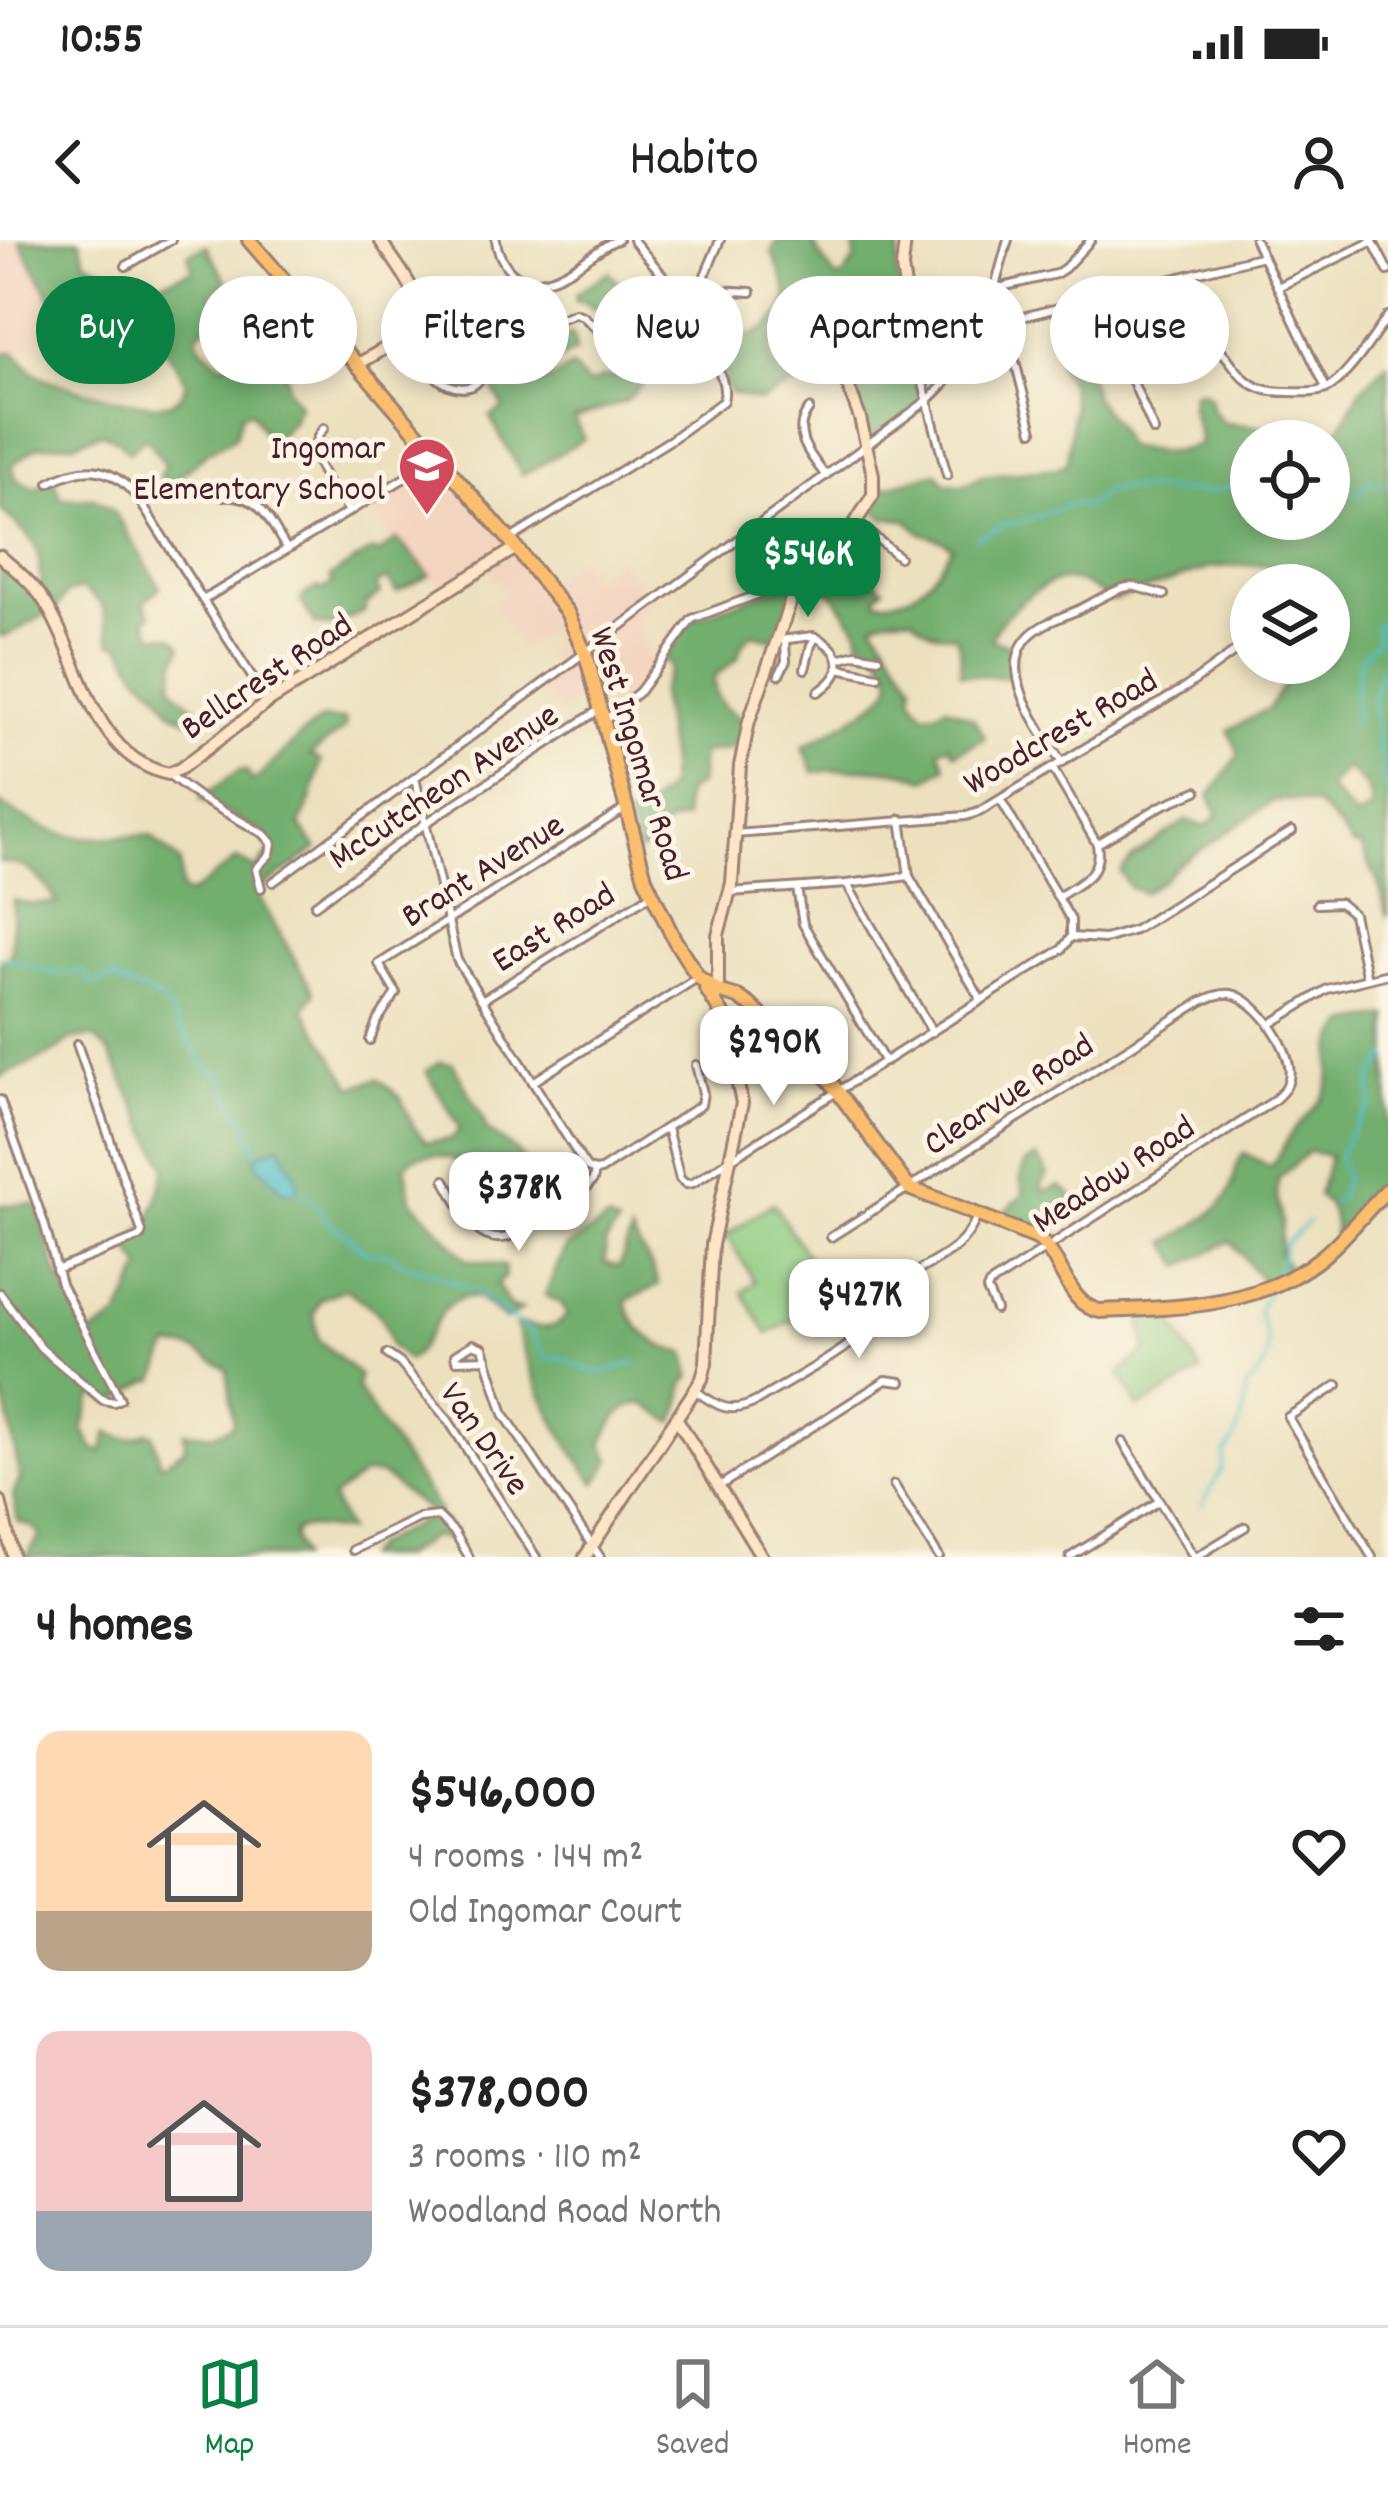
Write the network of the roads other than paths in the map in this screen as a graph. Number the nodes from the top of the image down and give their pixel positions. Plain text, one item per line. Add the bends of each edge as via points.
1 (171, 240) edge
2 (249, 240) edge
3 (380, 240) edge
4 (496, 240) edge
5 (618, 240) edge
6 (632, 240) edge
7 (720, 240) edge
8 (905, 240) edge
9 (1008, 240) edge
10 (1091, 240) edge
11 (1256, 240) edge
12 (1373, 241) edge
13 (1263, 256) junction
14 (127, 266) dead end
15 (1388, 271) edge
16 (280, 276) edge
17 (402, 276) edge
18 (663, 276) edge
19 (705, 276) edge
20 (904, 276) edge
21 (998, 276) edge
22 (1184, 276) edge
23 (1026, 281) edge
24 (1278, 287) junction
25 (743, 292) edge
26 (751, 292) dead end
27 (1388, 316) edge
28 (381, 348) edge
29 (1229, 358) edge
30 (357, 364) joint
31 (446, 384) edge
32 (475, 384) edge
33 (723, 384) edge
34 (847, 384) edge
35 (924, 384) edge
36 (944, 384) edge
37 (1021, 384) edge
38 (1133, 384) edge
39 (1326, 389) junction
40 (928, 400) junction
41 (809, 409) dead end
42 (323, 428) dead end
43 (1033, 430) dead end
44 (1154, 431) dead end
45 (866, 446) junction
46 (438, 458) junction
47 (947, 475) dead end
48 (826, 476) junction
49 (49, 483) dead end
50 (224, 496) dead end
51 (349, 511) junction
52 (856, 522) junction
53 (512, 543) junction
54 (287, 549) junction
55 (0, 556) edge
56 (899, 557) dead end
57 (808, 576) junction
58 (1164, 596) dead end
59 (203, 600) junction
60 (816, 637) junction
61 (780, 640) junction
62 (585, 652) junction
63 (1230, 656) edge
64 (878, 658) dead end
65 (838, 663) junction
66 (805, 669) dead end
67 (779, 675) dead end
68 (878, 676) dead end
69 (818, 692) dead end
70 (268, 702) junction
71 (602, 715) junction
72 (1062, 763) junction
73 (1053, 769) junction
74 (168, 774) junction
75 (415, 778) junction
76 (1197, 791) dead end
77 (1001, 801) junction
78 (626, 808) junction
79 (902, 819) junction
80 (426, 823) junction
81 (1292, 831) dead end
82 (735, 834) junction
83 (1097, 844) junction
84 (909, 876) junction
85 (272, 882) dead end
86 (848, 884) junction
87 (261, 888) dead end
88 (797, 888) junction
89 (730, 892) junction
90 (652, 894) junction
91 (1058, 897) junction
92 (1317, 904) dead end
93 (315, 905) dead end
94 (448, 920) junction
95 (1071, 937) junction
96 (1388, 974) edge
97 (698, 977) junction
98 (1367, 979) junction
99 (718, 992) junction
100 (482, 1000) junction
101 (981, 1000) junction
102 (724, 1017) junction
103 (1269, 1025) junction
104 (932, 1032) junction
105 (370, 1040) dead end
106 (77, 1044) dead end
107 (884, 1062) junction
108 (696, 1065) dead end
109 (533, 1082) junction
110 (839, 1091) junction
111 (0, 1100) edge
112 (667, 1128) junction
113 (731, 1160) junction
114 (595, 1172) junction
115 (445, 1180) dead end
116 (909, 1187) junction
117 (1388, 1189) edge
118 (977, 1216) junction
119 (831, 1237) dead end
120 (1047, 1246) junction
121 (56, 1270) junction
122 (0, 1293) edge
123 (996, 1310) dead end
124 (387, 1354) dead end
125 (487, 1359) junction
126 (901, 1382) dead end
127 (1338, 1384) dead end
128 (696, 1391) junction
129 (677, 1419) junction
130 (1123, 1442) dead end
131 (894, 1485) dead end
132 (718, 1486) junction
133 (0, 1501) edge
134 (1158, 1501) junction
135 (1246, 1527) dead end
136 (593, 1545) junction
137 (934, 1548) junction
138 (353, 1550) dead end
139 (13, 1557) edge
140 (469, 1557) edge
141 (536, 1557) edge
142 (585, 1557) edge
143 (600, 1557) edge
144 (762, 1557) edge
145 (920, 1557) edge
146 (939, 1557) edge
147 (1070, 1557) edge
148 (1195, 1557) edge
149 (1372, 1557) edge

1 - 14 street
2 - 16 main road, West Ingomar Road
3 - 17 street
4 - 5 street via 511,272 538,282
6 - 18 street
7 - 19 street
8 - 20 street
9 - 21 street
10 - 23 street via 1056,274
11 - 13 street
12 - 15 street
12 - 24 street
13 - 22 street
13 - 24 street
24 - 39 street
25 - 26 street
27 - 39 street
28 - 30 street
29 - 39 street via 1262,389
30 - 46 main road, West Ingomar Road
31 - 32 street
33 - 53 street via 723,401
34 - 45 street
35 - 40 street
36 - 40 street
37 - 43 street
38 - 44 street
40 - 45 street
40 - 47 street
41 - 48 street via 802,438
42 - 51 street via 315,458
45 - 48 street
45 - 52 street via 874,490
46 - 51 street
46 - 53 main road, West Ingomar Road
48 - 62 street
49 - 59 street via 89,470 125,482
50 - 54 street via 254,500
51 - 54 street
52 - 56 street
52 - 57 street
53 - 62 main road, West Ingomar Road via 566,610
53 - 70 street, Bellcrest Road
54 - 59 street
55 - 74 street, Bellcrest Road via 48,606 112,740
57 - 61 street via 789,604
57 - 71 street, McCutcheon Avenue via 696,616 640,691
58 - 72 street via 1133,586 1115,590 1031,633 1021,647 1023,695
59 - 70 street
60 - 61 street
60 - 65 street
60 - 66 street
61 - 67 street via 786,661
61 - 82 street via 746,729
62 - 71 main road, West Ingomar Road
62 - 75 street
63 - 72 street, Woodcrest Road
64 - 65 street via 856,654
65 - 68 street
65 - 69 street
70 - 74 street, Bellcrest Road
71 - 78 main road, West Ingomar Road
71 - 80 street, McCutcheon Avenue
72 - 73 street, Woodcrest Road
73 - 77 street, Woodcrest Road
73 - 83 street
74 - 87 street via 272,843 256,869
75 - 80 street
75 - 85 street
76 - 83 street
77 - 79 street, Woodcrest Road via 966,816
77 - 91 street
78 - 90 main road, West Ingomar Road
78 - 94 street, Brant Avenue
79 - 82 street, Woodcrest Road
79 - 84 street
80 - 93 street, McCutcheon Avenue
80 - 94 street
81 - 95 street via 1135,930
82 - 89 street
83 - 91 street via 1094,873
84 - 86 street
84 - 101 street
86 - 88 street
86 - 104 street
88 - 89 street
88 - 107 street via 803,924
89 - 99 street via 718,929
90 - 97 main road, West Ingomar Road
90 - 100 street, East Road
91 - 95 street
92 - 98 street via 1340,903 1353,914
94 - 100 street via 457,960
94 - 105 street, Brant Avenue via 379,964 396,993
95 - 101 street
96 - 98 street
97 - 99 main road, West Ingomar Road
97 - 102 main road
97 - 109 street
98 - 103 street via 1328,989
99 - 102 street
99 - 110 main road, West Ingomar Road via 750,1005
100 - 109 street
101 - 104 street
102 - 113 street via 742,1096
103 - 116 street, Clearvue Road via 1241,998 1214,996
103 - 120 street, Meadow Road via 1289,1064 1286,1088 1272,1102
104 - 107 street
106 - 121 street via 142,1232
107 - 110 street
108 - 112 street via 703,1102
109 - 114 street
110 - 113 street
110 - 116 main road, West Ingomar Road
111 - 121 street
112 - 113 street via 686,1184
112 - 114 street
113 - 128 street via 712,1245 706,1363
114 - 115 street via 584,1189 498,1239 478,1232
116 - 118 main road
116 - 119 street, Clearvue Road
117 - 120 main road via 1304,1270 1204,1305 1088,1308
118 - 120 main road
118 - 128 street via 957,1247 896,1287 866,1331 777,1389 735,1409
120 - 123 street, Meadow Road via 989,1285
121 - 122 street via 120,1399 114,1402 40,1348
124 - 141 street, Van Drive via 448,1420
125 - 125 street via 477,1345 454,1354 460,1361
125 - 136 street via 508,1421
126 - 132 street via 886,1380
127 - 149 street via 1291,1413 1288,1423
128 - 129 street
129 - 132 street
129 - 136 street
130 - 134 street
131 - 137 street
132 - 144 street
133 - 139 street
134 - 147 street
134 - 148 street
135 - 148 street
136 - 142 street
136 - 143 street
137 - 145 street
137 - 146 street
138 - 140 street via 434,1516

